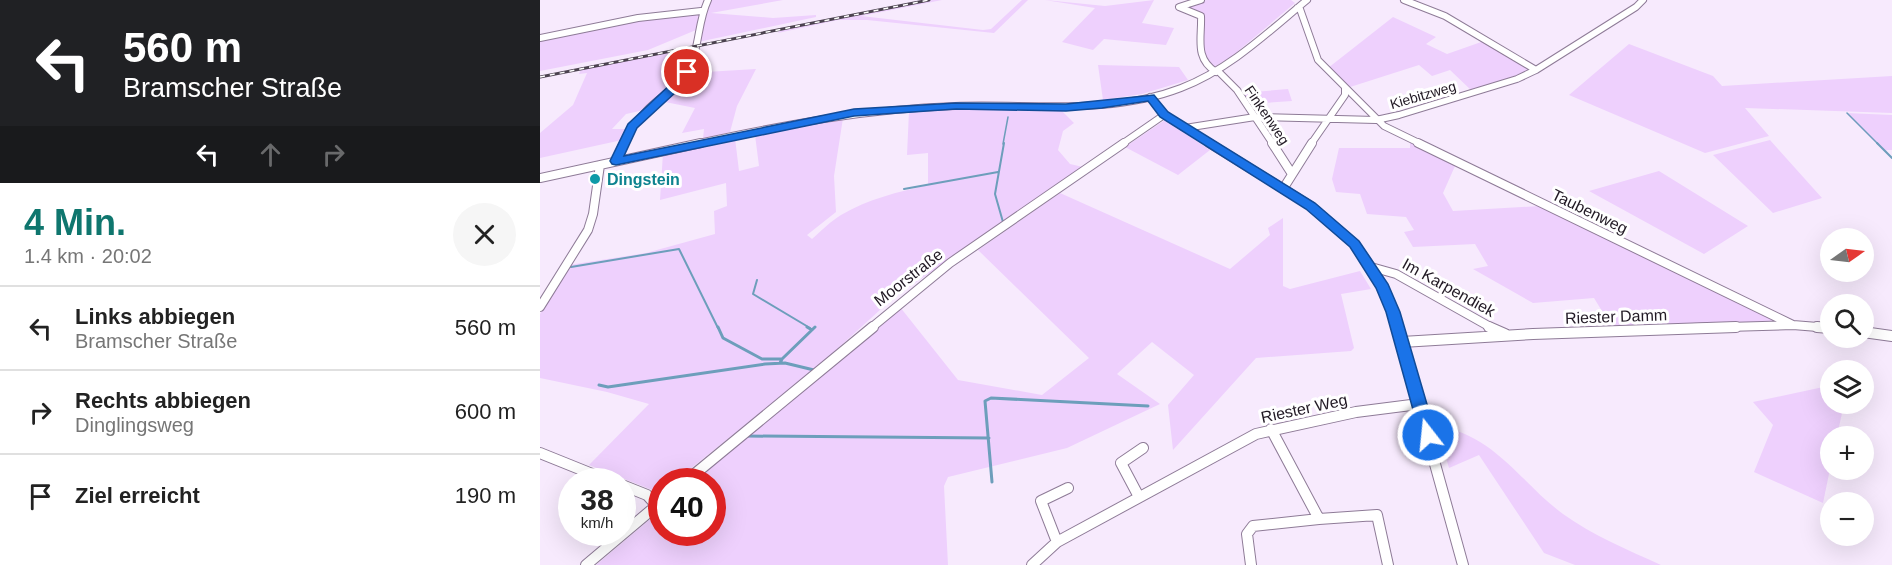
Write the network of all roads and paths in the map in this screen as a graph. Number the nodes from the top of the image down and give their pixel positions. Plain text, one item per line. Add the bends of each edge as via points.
1 (708, 0) edge
2 (1201, 0) edge
3 (1295, 0) edge
4 (1404, 0) edge
5 (1642, 0) edge
6 (1305, 1) edge
7 (1298, 8) junction
8 (701, 11) junction
9 (540, 38) edge
10 (1536, 70) junction
11 (1217, 72) junction
12 (1345, 88) junction
13 (1150, 97) junction
14 (1164, 115) junction
15 (1255, 117) junction
16 (1327, 118) junction
17 (1376, 120) junction
18 (1185, 128) junction
19 (616, 161) junction
20 (600, 165) junction
21 (1292, 174) junction
22 (540, 178) edge
23 (1283, 189) junction
24 (1371, 267) junction
25 (540, 307) edge
26 (1793, 325) junction
27 (1820, 327) edge
28 (1874, 334) edge
29 (1512, 336) junction
30 (1892, 336) edge
31 (1402, 342) junction
32 (1419, 404) junction
33 (1271, 429) junction
34 (1143, 448) dead end
35 (540, 453) edge
36 (577, 468) edge
37 (702, 468) edge
38 (1068, 488) dead end
39 (1139, 497) junction
40 (648, 512) edge
41 (1318, 519) junction
42 (1057, 542) junction
43 (586, 565) edge
44 (1032, 565) edge
45 (1251, 565) edge
46 (1388, 565) edge
47 (1463, 565) edge

1 - 8 street
2 - 11 street, Finkenweg via 1179,7 1201,16 1200,56
3 - 6 street
4 - 10 street via 1445,16
5 - 10 street, Kiebitzweg
6 - 7 street
7 - 11 street
7 - 12 street, Taubenweg via 1318,60
8 - 9 street via 638,18
8 - 19 street via 688,70 632,127
10 - 17 street, Kiebitzweg via 1420,110
11 - 13 street
11 - 15 street, Finkenweg via 1226,77
12 - 16 street
12 - 17 street, Taubenweg
13 - 14 street
13 - 19 street via 1066,107 956,106 854,112
14 - 18 street
14 - 37 street, Moorstraße via 950,263
15 - 16 street, Kiebitzweg
15 - 18 street, Kiebitzweg
15 - 21 street, Finkenweg
16 - 17 street, Kiebitzweg
16 - 21 street
17 - 26 street, Taubenweg
18 - 23 street
19 - 20 street
20 - 22 street
20 - 25 street via 588,230
21 - 23 street
23 - 24 street via 1336,226
24 - 29 street, Im Karpendiek via 1395,274 1498,332
24 - 31 street via 1393,312
26 - 27 street, Riester Damm
26 - 29 street, Riester Damm
28 - 30 street
29 - 31 street, Riester Damm
31 - 32 street
32 - 33 street, Riester Weg
32 - 47 street
33 - 39 street, Riester Weg
33 - 41 street
34 - 39 street via 1121,463
35 - 36 street
38 - 42 street via 1041,501
39 - 42 street, Riester Weg
40 - 43 street
41 - 45 street via 1253,526 1247,534
41 - 46 street via 1377,515
42 - 44 street, Riester Weg

